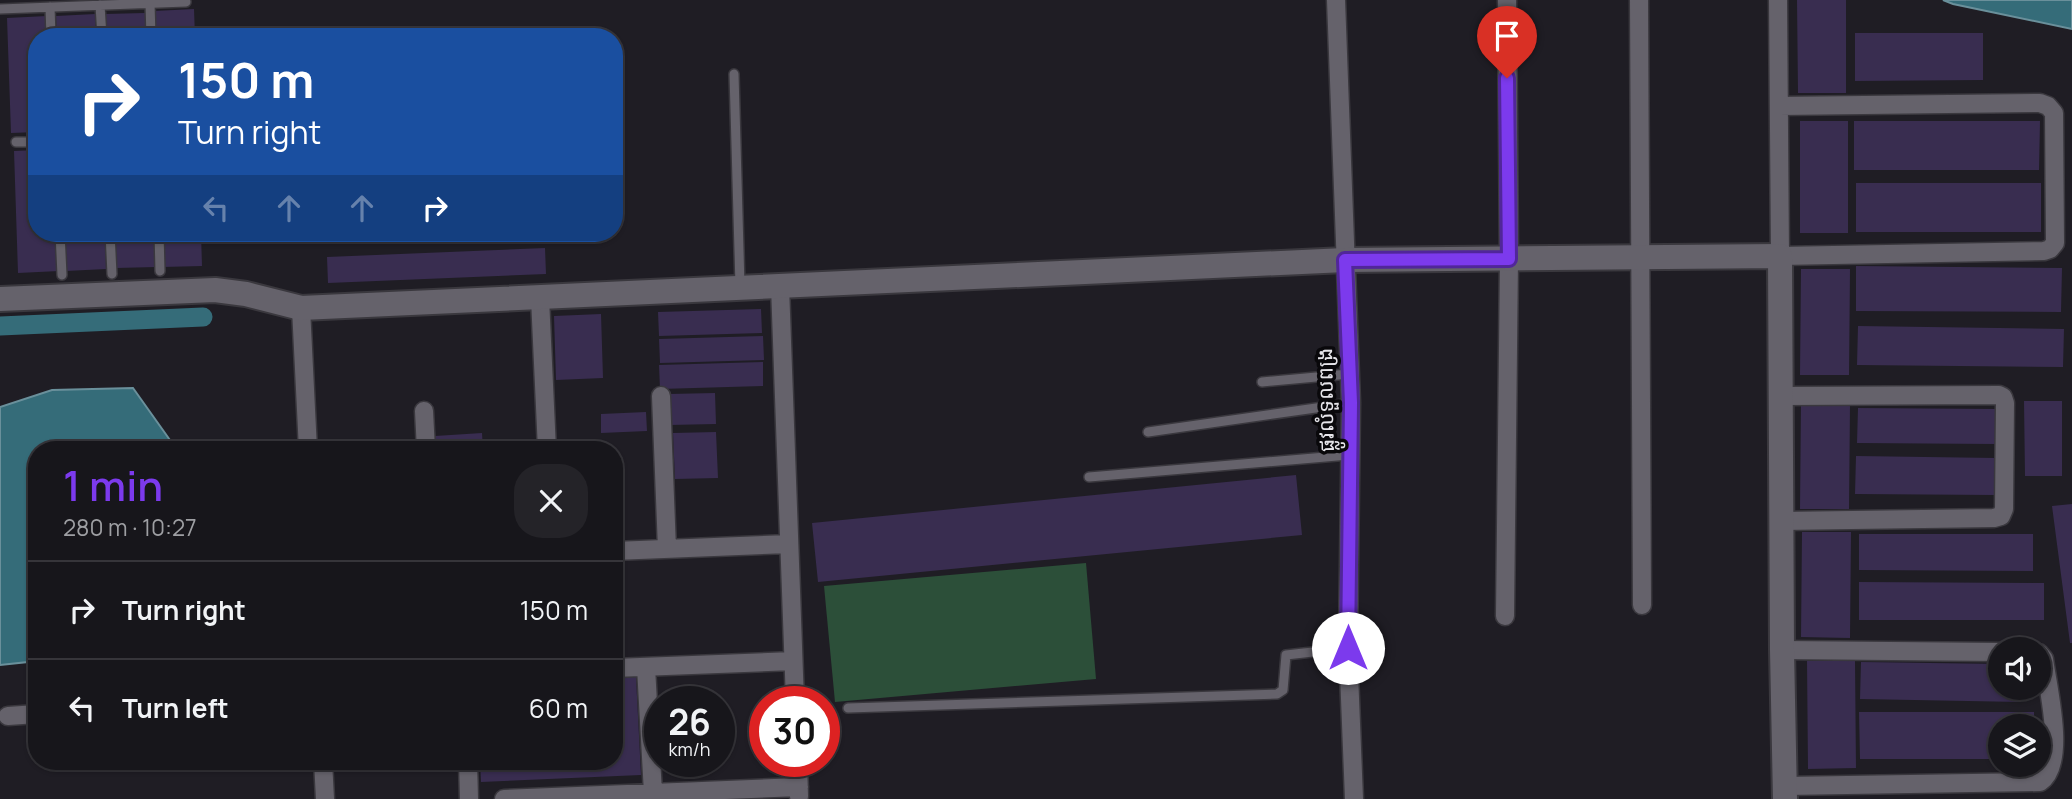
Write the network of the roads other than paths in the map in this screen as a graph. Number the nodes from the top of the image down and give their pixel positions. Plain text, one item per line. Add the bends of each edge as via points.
1 (1336, 0) edge
2 (1507, 0) edge
3 (1639, 0) edge
4 (1778, 0) edge
5 (186, 2) dead end
6 (150, 3) junction
7 (100, 5) junction
8 (50, 7) junction
9 (0, 9) edge
10 (51, 28) edge
11 (101, 28) edge
12 (151, 28) edge
13 (734, 74) dead end
14 (1779, 106) junction
15 (16, 142) dead end
16 (28, 142) edge
17 (60, 242) edge
18 (110, 242) edge
19 (159, 242) edge
20 (1780, 256) junction
21 (1640, 257) junction
22 (1509, 259) junction
23 (1345, 260) junction
24 (160, 271) dead end
25 (112, 274) dead end
26 (62, 275) dead end
27 (780, 286) junction
28 (740, 288) junction
29 (540, 298) junction
30 (0, 299) edge
31 (301, 308) junction
32 (1349, 374) junction
33 (1262, 382) dead end
34 (661, 396) dead end
35 (1781, 396) junction
36 (1351, 403) junction
37 (425, 411) dead end
38 (1148, 432) dead end
39 (308, 441) edge
40 (426, 441) edge
41 (547, 441) edge
42 (1349, 455) junction
43 (1089, 477) dead end
44 (1781, 521) junction
45 (789, 544) junction
46 (667, 549) junction
47 (623, 551) edge
48 (1642, 605) dead end
49 (1505, 617) dead end
50 (1348, 648) junction
51 (1782, 650) junction
52 (1988, 652) edge
53 (793, 661) junction
54 (646, 667) junction
55 (623, 668) edge
56 (794, 686) edge
57 (2049, 700) edge
58 (848, 708) dead end
59 (28, 715) edge
60 (8, 716) dead end
61 (323, 770) edge
62 (468, 770) edge
63 (1785, 792) edge
64 (653, 793) junction
65 (799, 793) edge
66 (559, 798) edge
67 (325, 799) edge
68 (469, 799) edge
69 (504, 799) edge
70 (1354, 799) edge

1 - 23 street, ផ្លូវលំទួលពង្រ
2 - 22 street
3 - 21 street
4 - 14 street
5 - 6 lane
6 - 7 lane
6 - 12 lane
7 - 8 lane
7 - 11 lane
8 - 9 lane
8 - 10 lane
13 - 28 lane
14 - 20 street
14 - 20 street via 2048,106 2054,113 2055,243 2044,251
15 - 16 lane
17 - 26 lane
18 - 25 lane
19 - 24 lane
20 - 21 street
20 - 35 street
21 - 22 street
21 - 48 street
22 - 23 street
22 - 49 street
23 - 27 street
23 - 32 street, ផ្លូវលំទួលពង្រ
27 - 28 street
27 - 45 street
28 - 29 street
29 - 31 street
29 - 41 street
30 - 31 street via 215,290
31 - 39 street
32 - 33 lane
32 - 36 street, ផ្លូវលំទួលពង្រ
34 - 46 street
35 - 44 street
35 - 44 street via 1998,395 2005,403 2001,516
36 - 38 lane
36 - 42 street, ផ្លូវលំទួលពង្រ
37 - 40 street
42 - 43 lane
42 - 50 street, ផ្លូវលំទួលពង្រ
44 - 51 street
45 - 46 street
45 - 53 street
46 - 47 street
50 - 58 lane via 1286,655 1283,690 1277,694
50 - 70 street, ផ្លូវលំទួលពង្រ
51 - 52 street
51 - 63 street
53 - 54 street
53 - 56 street
54 - 55 street
54 - 64 street
57 - 63 street via 2056,751 2052,769 2040,782
59 - 60 street
61 - 67 street
62 - 68 street
64 - 65 street
64 - 66 street
66 - 69 street

